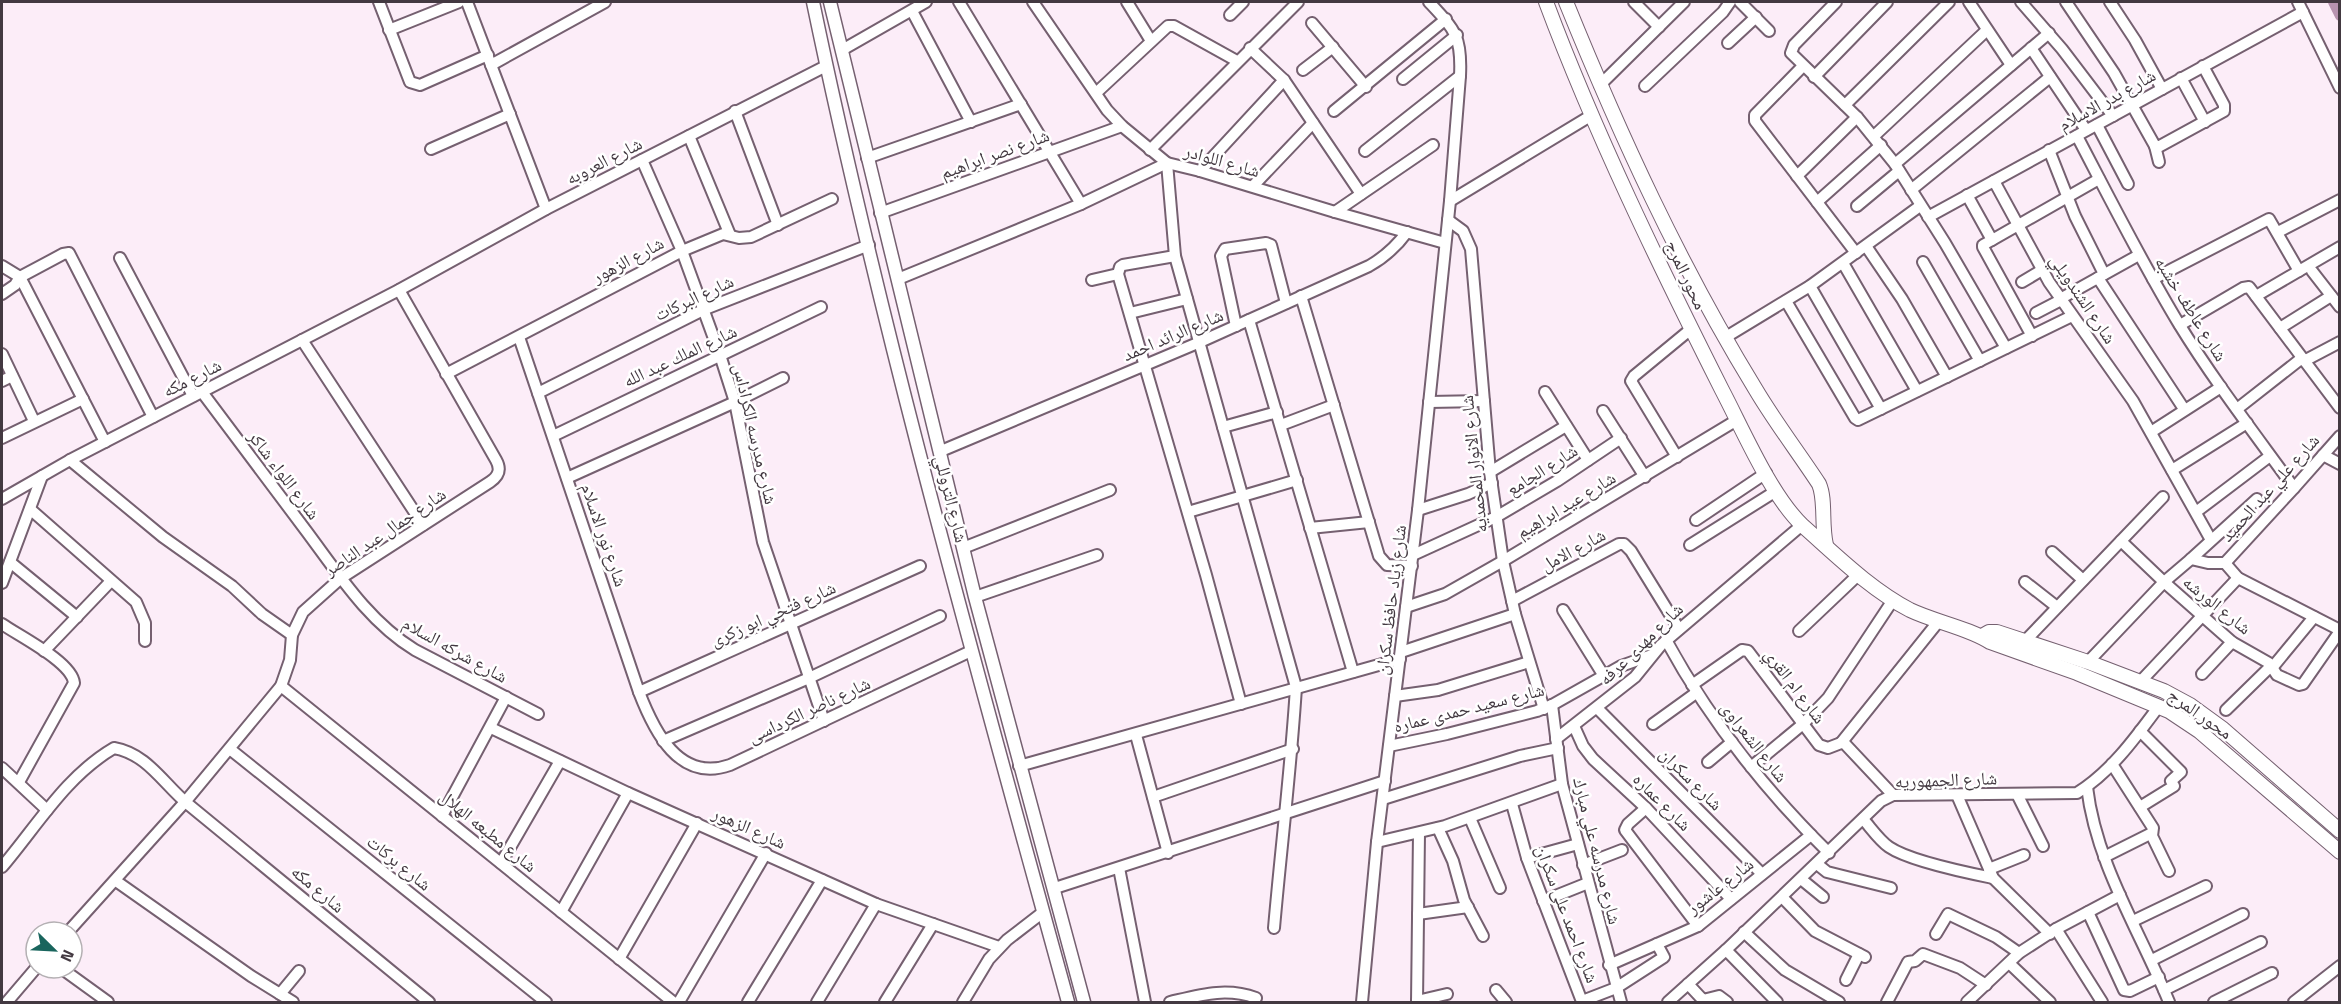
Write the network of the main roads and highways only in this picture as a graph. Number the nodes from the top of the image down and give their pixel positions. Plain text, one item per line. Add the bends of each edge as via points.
1 (1546, 2) edge
2 (1566, 2) edge
3 (1826, 545) junction
4 (1982, 636) junction
5 (2340, 831) edge
6 (2340, 852) edge

1 - 3 main road, محور المرج via 1592,115 1737,420 1776,491 1803,525
2 - 3 main road, محور المرج via 1646,188 1756,391 1823,492
3 - 4 main road, محور المرج via 1893,600 1938,622
4 - 5 main road, محور المرج via 1993,632 2025,641 2177,698 2212,720
4 - 6 main road, محور المرج via 2159,706 2199,731

